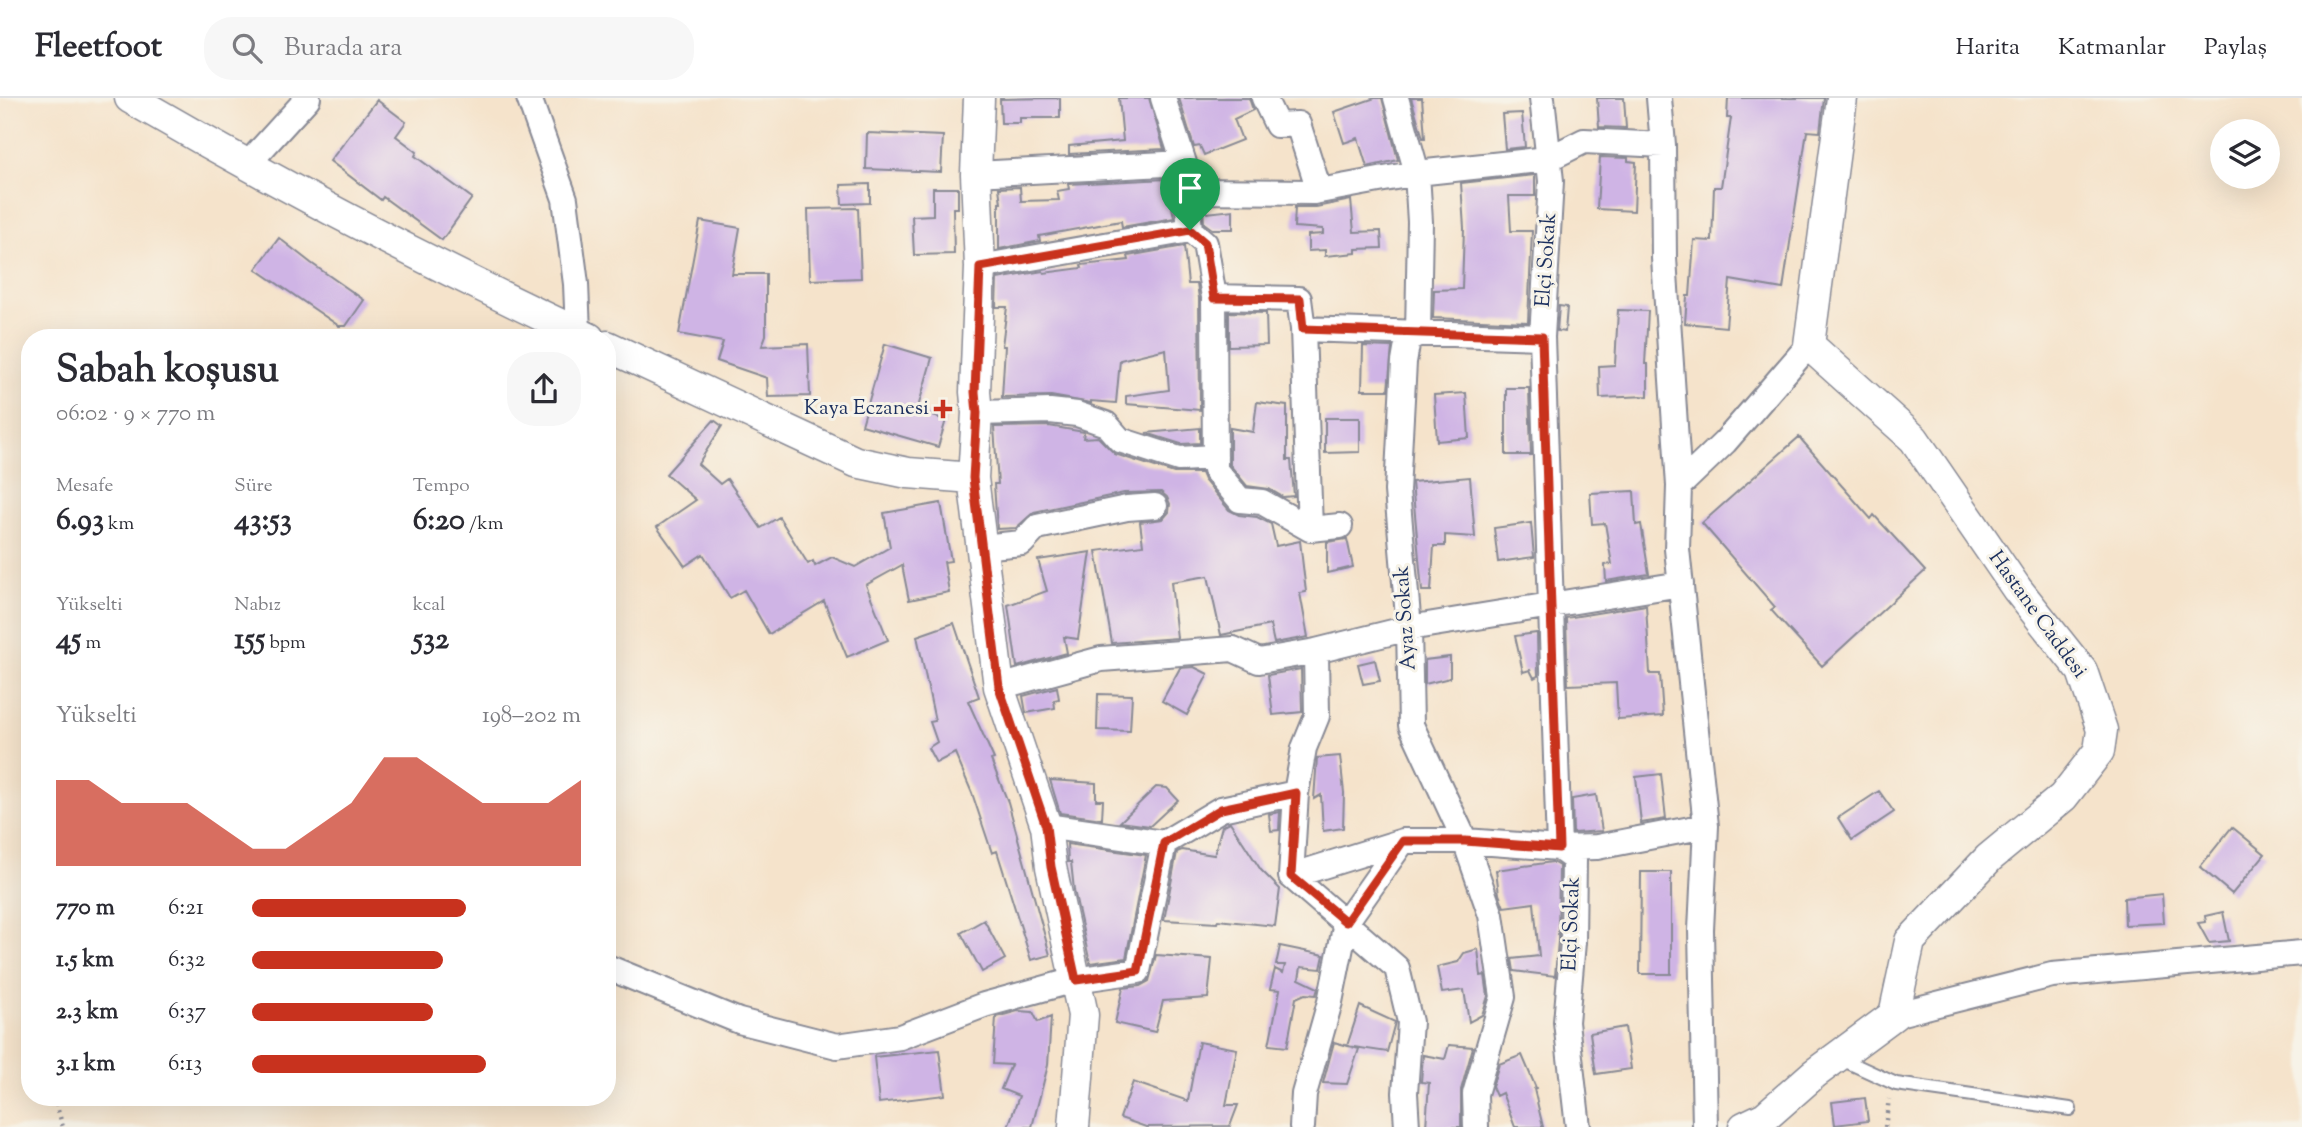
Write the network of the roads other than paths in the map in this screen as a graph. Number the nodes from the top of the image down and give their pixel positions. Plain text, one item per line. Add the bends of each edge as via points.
1 (130, 98) edge
2 (308, 98) edge
3 (530, 98) edge
4 (979, 98) edge
5 (1163, 98) edge
6 (1264, 98) edge
7 (1396, 98) edge
8 (1542, 98) edge
9 (1659, 98) edge
10 (1842, 98) edge
11 (1663, 145) junction
12 (1548, 159) junction
13 (1184, 163) junction
14 (246, 166) junction
15 (1417, 173) junction
16 (976, 174) junction
17 (1319, 190) junction
18 (1188, 191) junction
19 (1190, 230) junction
20 (980, 267) junction
21 (1214, 298) junction
22 (572, 329) edge
23 (583, 329) edge
24 (1303, 329) junction
25 (1418, 334) junction
26 (1542, 337) junction
27 (1809, 345) junction
28 (616, 350) edge
29 (977, 413) junction
30 (1215, 457) junction
31 (973, 478) junction
32 (1679, 486) junction
33 (1155, 506) dead end
34 (1340, 526) dead end
35 (1310, 530) junction
36 (981, 547) junction
37 (1681, 584) junction
38 (1551, 603) junction
39 (1409, 628) junction
40 (1316, 651) junction
41 (999, 687) junction
42 (1296, 793) junction
43 (1046, 826) junction
44 (1706, 826) junction
45 (1403, 841) junction
46 (1465, 841) junction
47 (1164, 843) junction
48 (1559, 848) junction
49 (1291, 876) junction
50 (1346, 922) junction
51 (2302, 953) edge
52 (616, 971) edge
53 (1076, 980) junction
54 (1894, 1015) junction
55 (1837, 1057) junction
56 (2070, 1109) dead end
57 (1074, 1127) edge
58 (1302, 1127) edge
59 (1407, 1127) edge
60 (1476, 1127) edge
61 (1578, 1127) edge
62 (1705, 1127) edge
63 (1744, 1127) edge

1 - 14 street
2 - 14 street
3 - 23 street via 565,199
4 - 16 street
5 - 13 street
6 - 17 street via 1277,125 1298,124
7 - 15 street, Ayaz Sokak
8 - 12 street, Elçi Sokak
9 - 11 street
10 - 27 street
11 - 12 street via 1584,141
11 - 32 street via 1664,258
12 - 15 street
12 - 26 street, Elçi Sokak via 1551,181
13 - 16 street
13 - 18 street
14 - 22 street
15 - 17 street
15 - 25 street, Ayaz Sokak
16 - 20 street
17 - 18 street
18 - 19 street
19 - 20 street
19 - 21 street via 1205,243
20 - 29 street
21 - 24 street via 1300,299
21 - 30 street
24 - 25 street
24 - 35 street
25 - 26 street
25 - 39 street, Ayaz Sokak via 1408,339 1404,362 1397,491
26 - 38 street, Elçi Sokak
27 - 32 street via 1725,442
27 - 54 street, Hastane Caddesi via 1914,439 2017,589 2082,671 2102,730 2099,751 2063,797 1989,858 1910,941
28 - 31 street via 856,462 908,474
29 - 30 street via 1077,414 1106,424 1120,440 1179,459
29 - 31 street
30 - 35 street via 1215,470 1240,500 1262,502
31 - 36 street
32 - 37 street
33 - 36 street via 1037,527 1022,543
34 - 35 street
36 - 41 street
37 - 38 street
37 - 44 street
38 - 39 street
38 - 48 street, Elçi Sokak
39 - 40 street
39 - 46 street, Ayaz Sokak via 1411,725
40 - 41 street via 1259,661 1233,649 1101,659
40 - 42 street via 1317,716 1304,748
41 - 43 street
42 - 47 street via 1221,809
42 - 49 street
43 - 47 street
43 - 53 street
44 - 48 street via 1597,848
44 - 62 street via 1701,930
45 - 46 street
45 - 49 street
45 - 50 street
46 - 48 street
46 - 60 street, Ayaz Sokak via 1491,915 1503,997 1475,1094
47 - 53 street via 1138,971
48 - 61 street, Elçi Sokak via 1574,859 1566,1022
49 - 50 street
50 - 58 street via 1304,1094
50 - 59 street via 1397,968 1410,1022
51 - 54 street via 2052,975
52 - 53 street via 739,1021 837,1046 900,1037 984,1005
53 - 57 street via 1083,1015
54 - 55 street
55 - 56 lane via 1891,1081
55 - 63 street via 1765,1117

